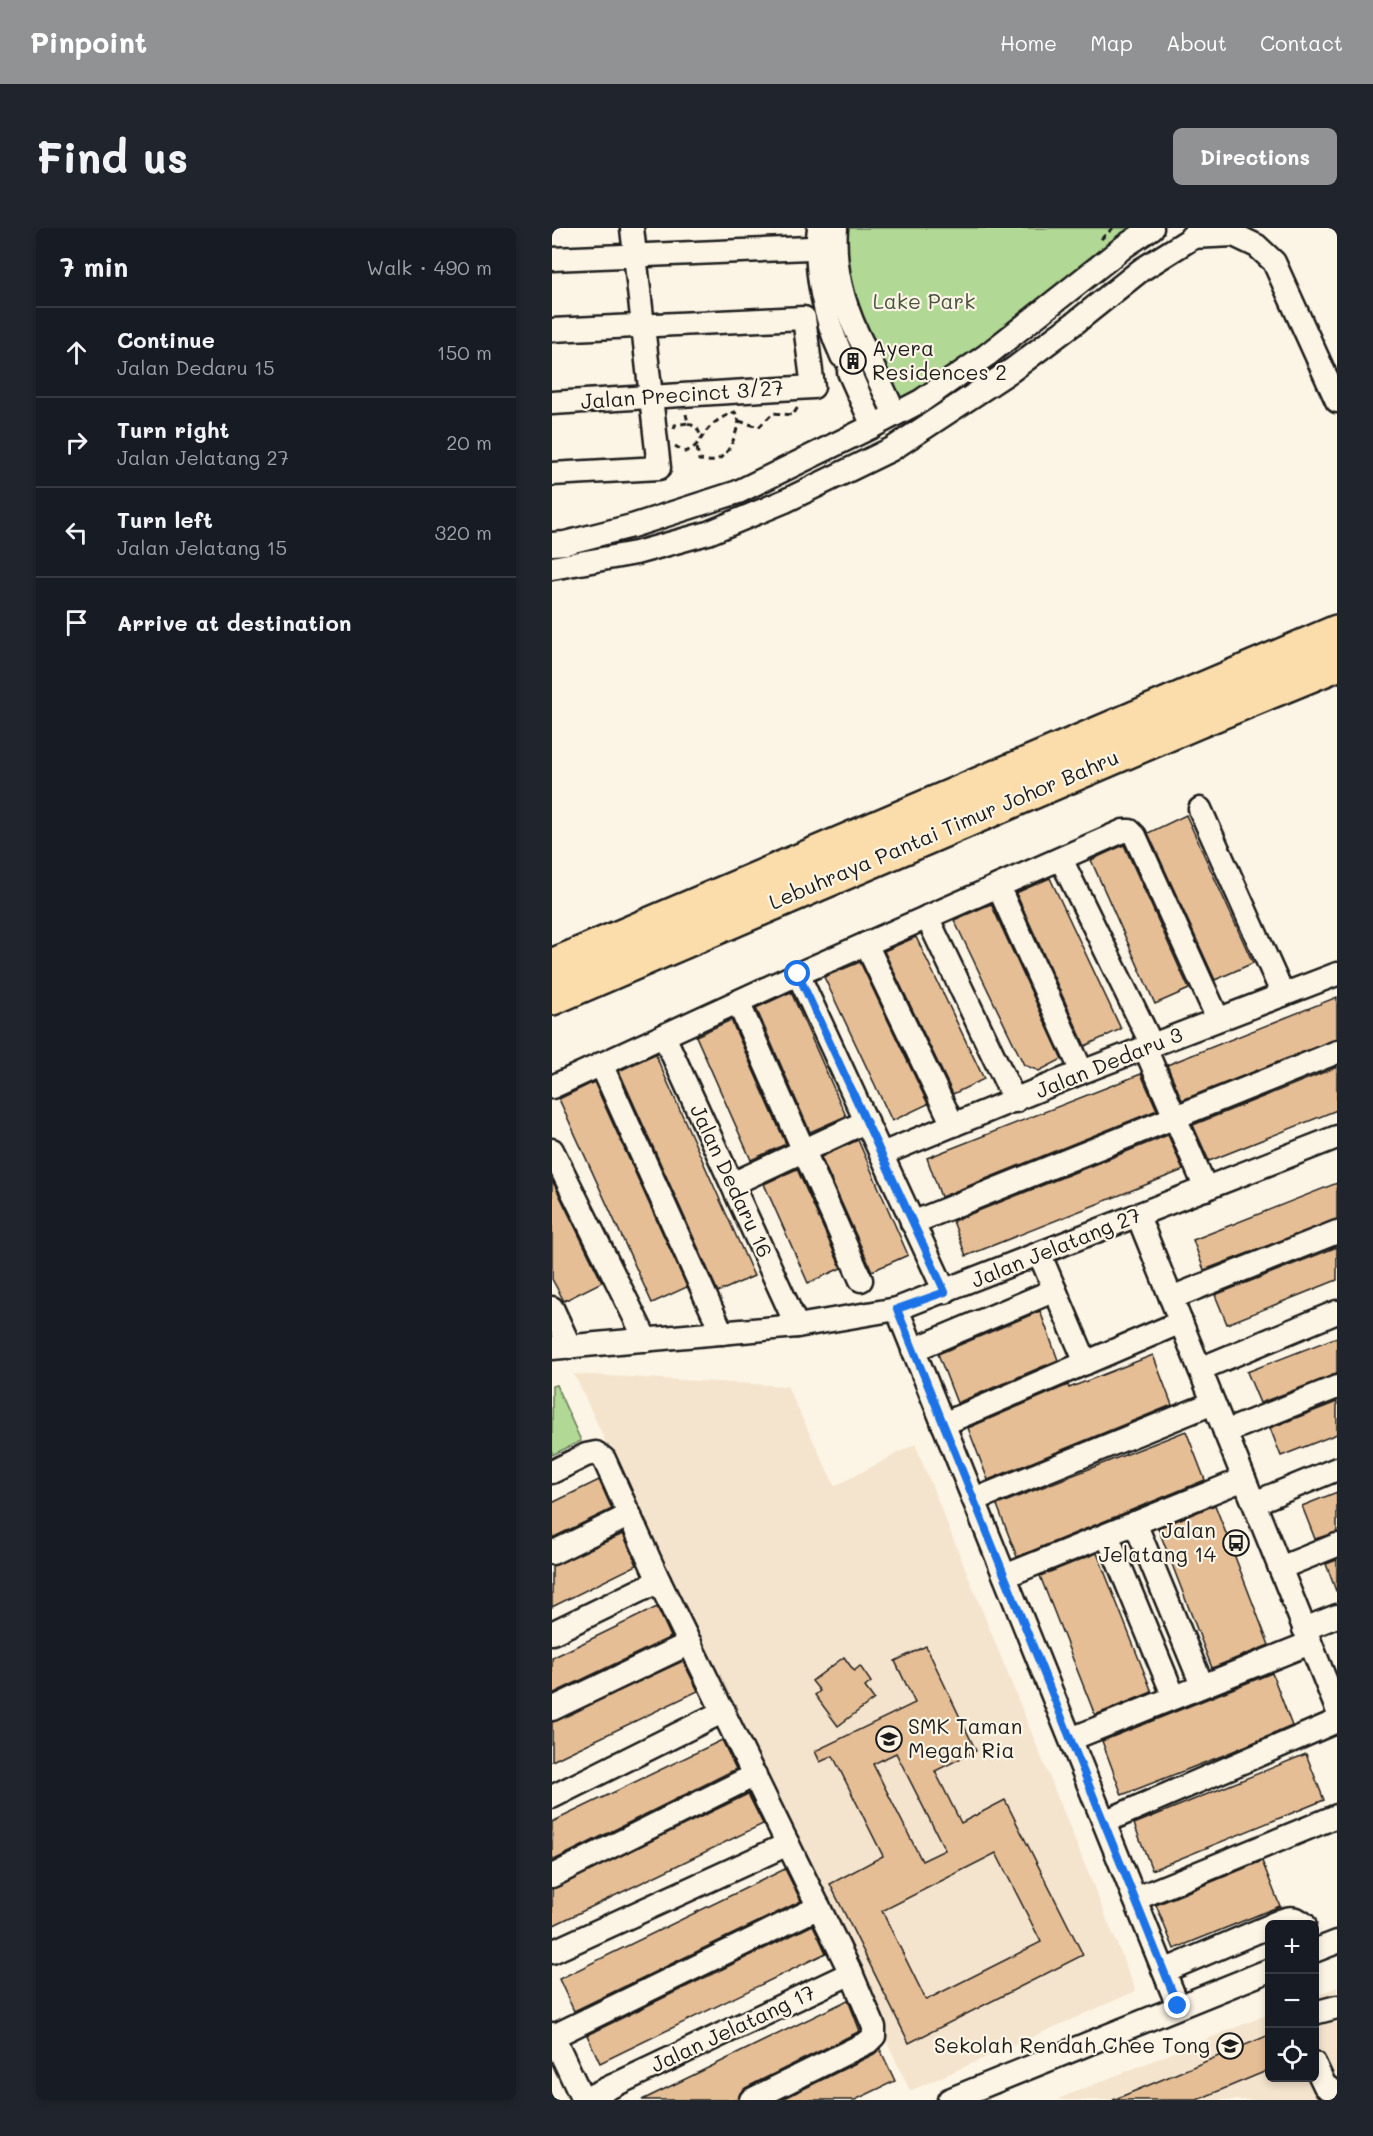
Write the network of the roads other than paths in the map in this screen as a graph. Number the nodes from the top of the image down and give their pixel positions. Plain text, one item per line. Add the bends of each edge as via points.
1 (632, 228) edge
2 (1152, 228) edge
3 (1199, 233) edge
4 (826, 238) edge
5 (634, 256) junction
6 (552, 259) edge
7 (642, 325) junction
8 (552, 330) edge
9 (866, 352) junction
10 (844, 362) junction
11 (649, 397) junction
12 (1337, 401) edge
13 (552, 403) edge
14 (894, 414) junction
15 (873, 426) junction
16 (552, 474) edge
17 (552, 544) edge
18 (552, 568) edge
19 (1337, 623) edge
20 (1337, 632) edge
21 (1300, 648) junction
22 (1337, 664) edge
23 (1200, 809) dead end
24 (1061, 859) junction
25 (999, 886) junction
26 (927, 917) junction
27 (866, 944) junction
28 (552, 966) edge
29 (798, 974) junction
30 (1337, 974) edge
31 (1283, 994) junction
32 (552, 998) edge
33 (738, 1002) junction
34 (1218, 1019) junction
35 (664, 1036) junction
36 (1148, 1047) junction
37 (1337, 1052) edge
38 (602, 1065) junction
39 (1082, 1072) junction
40 (552, 1087) edge
41 (1015, 1101) junction
42 (1174, 1118) junction
43 (867, 1121) junction
44 (953, 1125) junction
45 (1337, 1137) edge
46 (552, 1150) edge
47 (804, 1150) junction
48 (882, 1154) junction
49 (732, 1184) junction
50 (1206, 1189) junction
51 (1138, 1216) junction
52 (912, 1223) junction
53 (1337, 1232) edge
54 (1040, 1255) junction
55 (861, 1280) dead end
56 (1054, 1290) junction
57 (945, 1292) junction
58 (1171, 1298) junction
59 (552, 1308) edge
60 (897, 1309) junction
61 (1337, 1312) edge
62 (1181, 1322) junction
63 (797, 1326) junction
64 (722, 1333) junction
65 (646, 1340) junction
66 (561, 1347) edge
67 (913, 1350) junction
68 (1086, 1363) junction
69 (1200, 1369) junction
70 (1337, 1387) edge
71 (1213, 1403) junction
72 (943, 1424) junction
73 (1225, 1432) junction
74 (1337, 1469) edge
75 (552, 1472) edge
76 (1244, 1479) junction
77 (974, 1500) junction
78 (1254, 1503) junction
79 (630, 1515) junction
80 (1136, 1523) junction
81 (1107, 1535) junction
82 (1337, 1545) edge
83 (552, 1553) edge
84 (1280, 1568) junction
85 (1005, 1576) junction
86 (659, 1581) junction
87 (1337, 1616) edge
88 (552, 1633) edge
89 (1307, 1636) junction
90 (690, 1643) junction
91 (1202, 1685) junction
92 (1174, 1697) junction
93 (1335, 1700) edge
94 (552, 1709) edge
95 (724, 1711) junction
96 (1337, 1721) edge
97 (1071, 1739) junction
98 (755, 1775) junction
99 (552, 1797) edge
100 (1337, 1816) edge
101 (1104, 1822) junction
102 (788, 1844) junction
103 (552, 1876) edge
104 (1135, 1899) junction
105 (819, 1907) junction
106 (1283, 1920) edge
107 (1300, 1920) edge
108 (1265, 1928) edge
109 (552, 1952) edge
110 (1164, 1971) junction
111 (1265, 1972) edge
112 (851, 1973) junction
113 (1178, 2006) junction
114 (1337, 2007) edge
115 (1319, 2012) edge
116 (552, 2036) edge
117 (1319, 2073) edge
118 (1337, 2093) edge
119 (583, 2100) edge
120 (751, 2100) edge
121 (948, 2100) edge

1 - 5 street
2 - 14 street via 987,355 921,401
3 - 12 street via 1234,235 1257,246 1274,262
3 - 18 street via 1141,270 1012,370 892,449 785,501 708,532 636,554
4 - 5 street
4 - 9 street via 844,302
4 - 10 street via 826,306
5 - 6 street
5 - 7 street
7 - 8 street
7 - 11 street
7 - 11 street, Jalan Precinct 3/27 via 804,318 807,394
9 - 10 street
9 - 10 street
9 - 14 street
10 - 15 street
11 - 13 street, Jalan Precinct 3/27
11 - 16 street via 659,468
14 - 15 street
15 - 17 street via 738,492 632,526
19 - 21 street
20 - 21 highway, Lebuhraya Pantai Timur Johor Bahru
21 - 28 highway, Lebuhraya Pantai Timur Johor Bahru
22 - 32 highway, Lebuhraya Pantai Timur Johor Bahru
23 - 31 street
24 - 25 street
24 - 34 street via 1123,831 1135,836
24 - 36 street
25 - 26 street
25 - 39 street
26 - 27 street
26 - 41 street
27 - 29 street
27 - 44 street
29 - 33 street
29 - 43 street
30 - 31 street, Jalan Dedaru 3
31 - 34 street, Jalan Dedaru 3
33 - 35 street
33 - 47 street
34 - 36 street, Jalan Dedaru 3
35 - 38 street
35 - 49 street, Jalan Dedaru 16
36 - 39 street, Jalan Dedaru 3
36 - 42 street
37 - 42 street
38 - 40 street
38 - 64 street
39 - 41 street, Jalan Dedaru 3
41 - 44 street, Jalan Dedaru 3
42 - 50 street
42 - 52 street
43 - 47 street
43 - 48 street
44 - 48 street, Jalan Dedaru 3
45 - 50 street, Jalan Jelatang 27
46 - 65 street
47 - 49 street
47 - 55 street
48 - 52 street
49 - 63 street, Jalan Dedaru 16
50 - 51 street, Jalan Jelatang 27
51 - 54 street, Jalan Jelatang 27
51 - 58 street
52 - 57 street
53 - 58 street
54 - 56 street
54 - 57 street, Jalan Jelatang 27
56 - 67 street
56 - 68 street
57 - 60 street, Jalan Jelatang 27
58 - 62 street
59 - 66 street
60 - 63 street, Jalan Jelatang 27
60 - 67 street
61 - 69 street
62 - 68 street
62 - 69 street
63 - 64 street, Jalan Jelatang 27
64 - 65 street, Jalan Jelatang 27
65 - 66 street, Jalan Jelatang 27
67 - 72 street
68 - 72 street
69 - 71 street
70 - 73 street
71 - 73 street
71 - 77 street
72 - 77 street
73 - 76 street
74 - 78 street
75 - 79 street via 596,1453 604,1459
76 - 78 street
76 - 80 street
77 - 85 street
78 - 84 street
79 - 83 street
79 - 86 street
80 - 81 street
80 - 91 street
81 - 85 street
81 - 92 street
82 - 84 street
84 - 89 street
85 - 97 street
86 - 88 street
86 - 90 street
87 - 89 street
89 - 91 street
89 - 93 street
90 - 94 street
90 - 95 street
91 - 92 street
92 - 97 street
95 - 98 street
95 - 99 street
96 - 101 street
97 - 101 street
98 - 102 street
98 - 103 street
100 - 104 street
101 - 104 street
102 - 105 street
102 - 109 street
104 - 110 street
105 - 112 street
105 - 116 street
106 - 107 street
108 - 110 street
110 - 113 street
111 - 113 street
112 - 119 street, Jalan Jelatang 17
112 - 120 street via 874,2027 872,2039
113 - 121 street
114 - 115 street
116 - 119 street
117 - 118 street via 1325,2086

